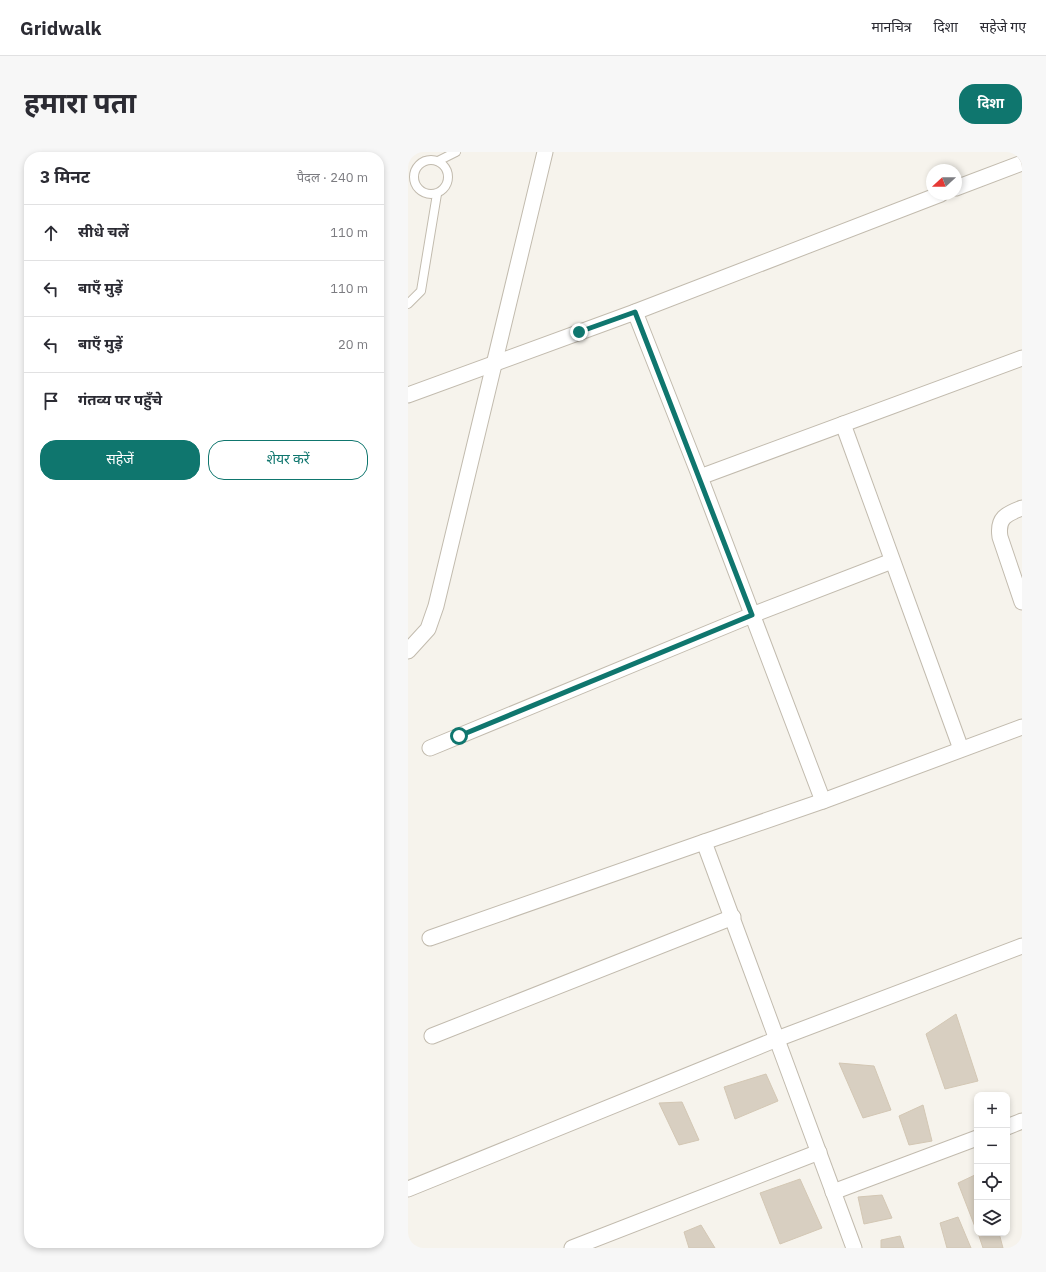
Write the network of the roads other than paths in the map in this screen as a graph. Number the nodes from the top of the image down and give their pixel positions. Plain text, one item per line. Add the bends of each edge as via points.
1 (456, 152) edge
2 (545, 152) edge
3 (438, 161) junction
4 (1022, 163) edge
5 (411, 172) edge
6 (962, 186) edge
7 (437, 194) junction
8 (926, 200) edge
9 (408, 304) edge
10 (635, 312) junction
11 (1022, 358) edge
12 (496, 364) junction
13 (408, 395) edge
14 (843, 424) junction
15 (700, 477) junction
16 (1022, 508) edge
17 (892, 561) junction
18 (1022, 602) edge
19 (752, 615) junction
20 (408, 651) edge
21 (1022, 726) edge
22 (430, 748) dead end
23 (961, 750) junction
24 (823, 801) junction
25 (704, 842) junction
26 (733, 917) junction
27 (430, 938) dead end
28 (1022, 946) edge
29 (432, 1036) dead end
30 (777, 1038) junction
31 (1022, 1121) edge
32 (1010, 1125) edge
33 (974, 1139) edge
34 (819, 1152) junction
35 (408, 1189) edge
36 (833, 1192) junction
37 (572, 1248) edge
38 (854, 1248) edge

1 - 3 lane
2 - 12 street
3 - 5 lane via 423,162
3 - 7 lane via 446,169 449,179 444,189
4 - 6 street
5 - 7 lane via 418,188 428,194
7 - 9 lane via 421,291
8 - 10 street
10 - 12 street
10 - 15 street
11 - 14 street
12 - 13 street
12 - 20 street via 436,606 428,628
14 - 15 street
14 - 17 street
15 - 19 street
16 - 18 street via 1003,517 998,527
17 - 19 street
17 - 23 street
19 - 22 street
19 - 24 street
21 - 23 street
23 - 24 street
24 - 25 street
25 - 26 street
25 - 27 street
26 - 29 street
26 - 30 street
28 - 30 street
30 - 34 street
30 - 35 street
31 - 32 street
33 - 36 street
34 - 36 street
34 - 37 street
36 - 38 street

